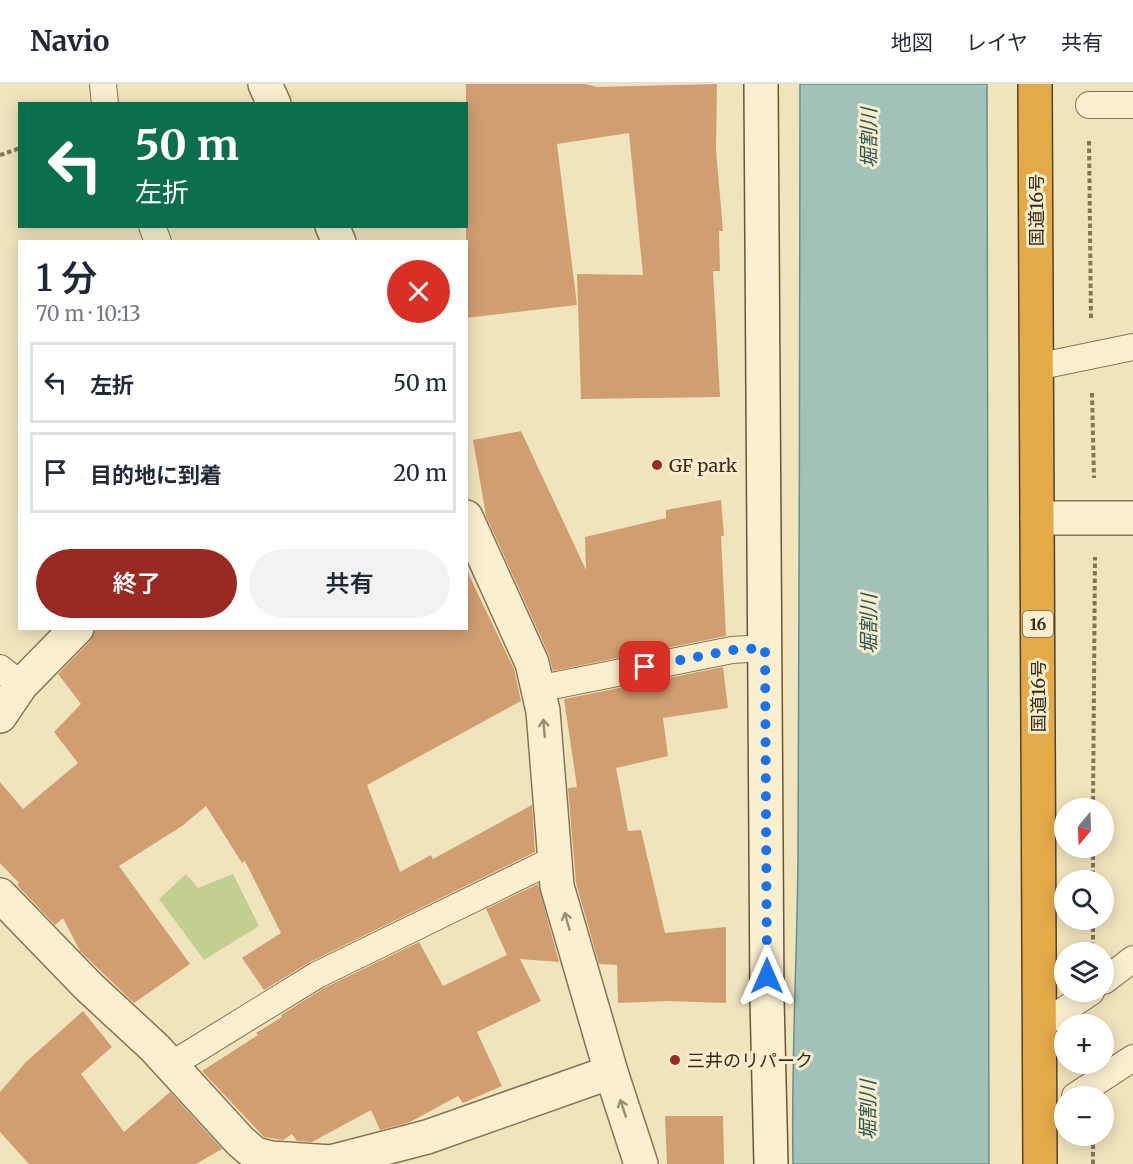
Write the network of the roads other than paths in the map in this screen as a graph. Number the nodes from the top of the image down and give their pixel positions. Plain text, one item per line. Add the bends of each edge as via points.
1 (103, 84) edge
2 (265, 84) edge
3 (761, 84) edge
4 (1035, 84) edge
5 (105, 102) edge
6 (273, 102) edge
7 (1089, 105) road end
8 (1133, 105) edge
9 (1133, 347) edge
10 (1036, 367) junction
11 (1133, 518) edge
12 (1037, 519) junction
13 (468, 521) edge
14 (74, 630) edge
15 (765, 648) junction
16 (10, 677) edge
17 (537, 688) junction
18 (0, 716) edge
19 (555, 859) junction
20 (0, 895) edge
21 (1133, 959) edge
22 (1114, 973) edge
23 (1076, 1002) edge
24 (1039, 1027) junction
25 (1133, 1058) edge
26 (171, 1065) junction
27 (611, 1072) junction
28 (1090, 1086) edge
29 (1052, 1110) edge
30 (640, 1164) edge
31 (771, 1164) edge
32 (1040, 1164) edge

1 - 5 lane
2 - 6 street
3 - 15 street
4 - 10 highway, 国道16号 / 16
7 - 8 lane
9 - 10 lane
10 - 12 highway, 国道16号 / 16
11 - 12 street
12 - 24 highway, 国道16号 / 16
13 - 17 street via 532,663
14 - 16 street
15 - 17 lane via 732,650
15 - 31 street
16 - 18 street
19 -> 17 street via 543,711
19 - 26 lane via 317,975
27 -> 19 street via 557,886
20 - 26 street
21 - 22 lane
23 - 24 lane
24 - 29 highway, 国道16号 / 16
25 - 28 lane
26 - 27 street via 255,1154 331,1162 427,1137
30 -> 27 street
29 - 32 highway, 国道16号 / 16

